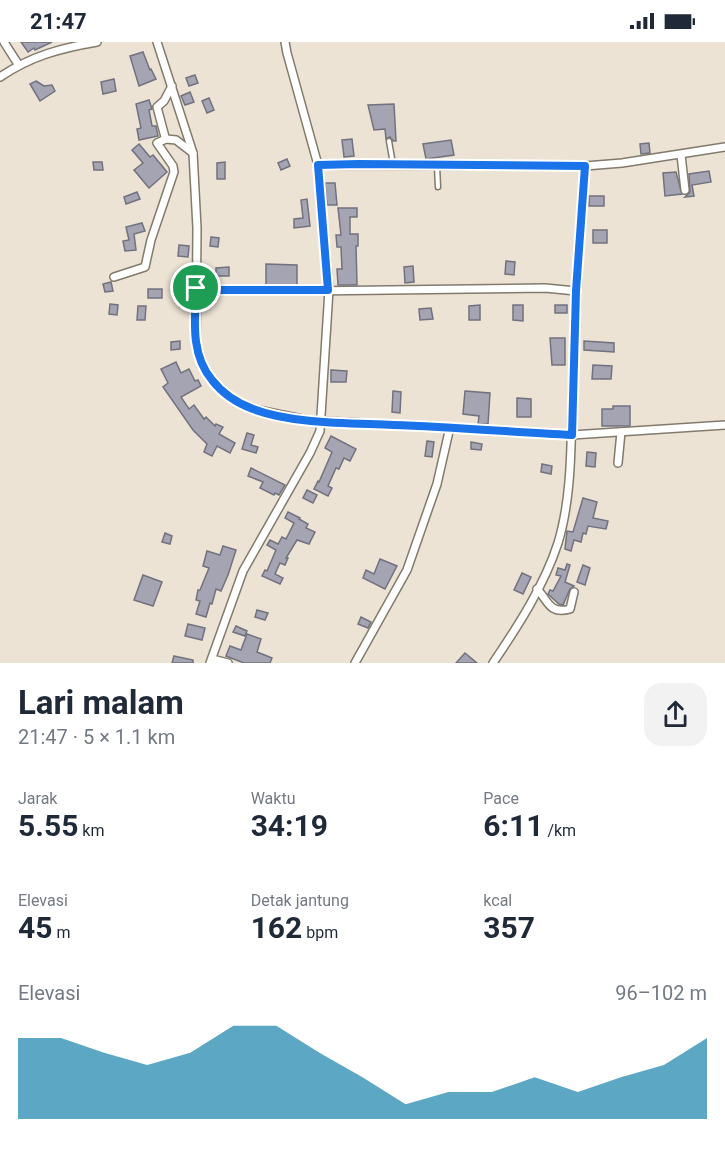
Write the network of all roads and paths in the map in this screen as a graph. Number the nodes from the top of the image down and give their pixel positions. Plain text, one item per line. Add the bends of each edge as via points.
1 (4, 42) edge
2 (97, 42) edge
3 (157, 42) edge
4 (285, 42) edge
5 (18, 64) junction
6 (0, 77) edge
7 (172, 86) junction
8 (166, 139) junction
9 (389, 141) dead end
10 (724, 150) edge
11 (193, 153) junction
12 (681, 155) junction
13 (318, 165) junction
14 (393, 165) junction
15 (437, 166) junction
16 (585, 166) junction
17 (438, 187) dead end
18 (685, 190) dead end
19 (114, 277) dead end
20 (196, 288) junction
21 (328, 290) junction
22 (576, 291) junction
23 (322, 420) junction
24 (725, 425) edge
25 (450, 427) junction
26 (621, 432) junction
27 (572, 435) junction
28 (618, 463) dead end
29 (537, 589) junction
30 (574, 592) dead end
31 (211, 661) edge
32 (228, 663) edge
33 (355, 663) edge
34 (493, 663) edge

1 - 5 street
2 - 5 street via 58,49
3 - 7 street
4 - 13 street
5 - 6 street
7 - 8 street via 165,101 157,107
7 - 11 street
8 - 11 street via 176,140
8 - 19 street via 156,143 174,172 146,265
9 - 14 lane
10 - 12 street
11 - 20 street
12 - 16 street
12 - 18 street
13 - 14 street
13 - 21 street
14 - 15 street
15 - 16 street
15 - 17 lane
16 - 22 street
20 - 21 street
20 - 23 street via 200,362 219,388 253,409
21 - 22 street
21 - 23 street
22 - 27 street
23 - 25 street
23 - 31 street via 310,453 243,571
24 - 26 street
25 - 27 street
25 - 33 street via 437,484 407,570
26 - 27 street
26 - 28 street
27 - 29 street via 564,520
29 - 30 street via 546,603 561,610 570,609
29 - 34 street
31 - 32 street

